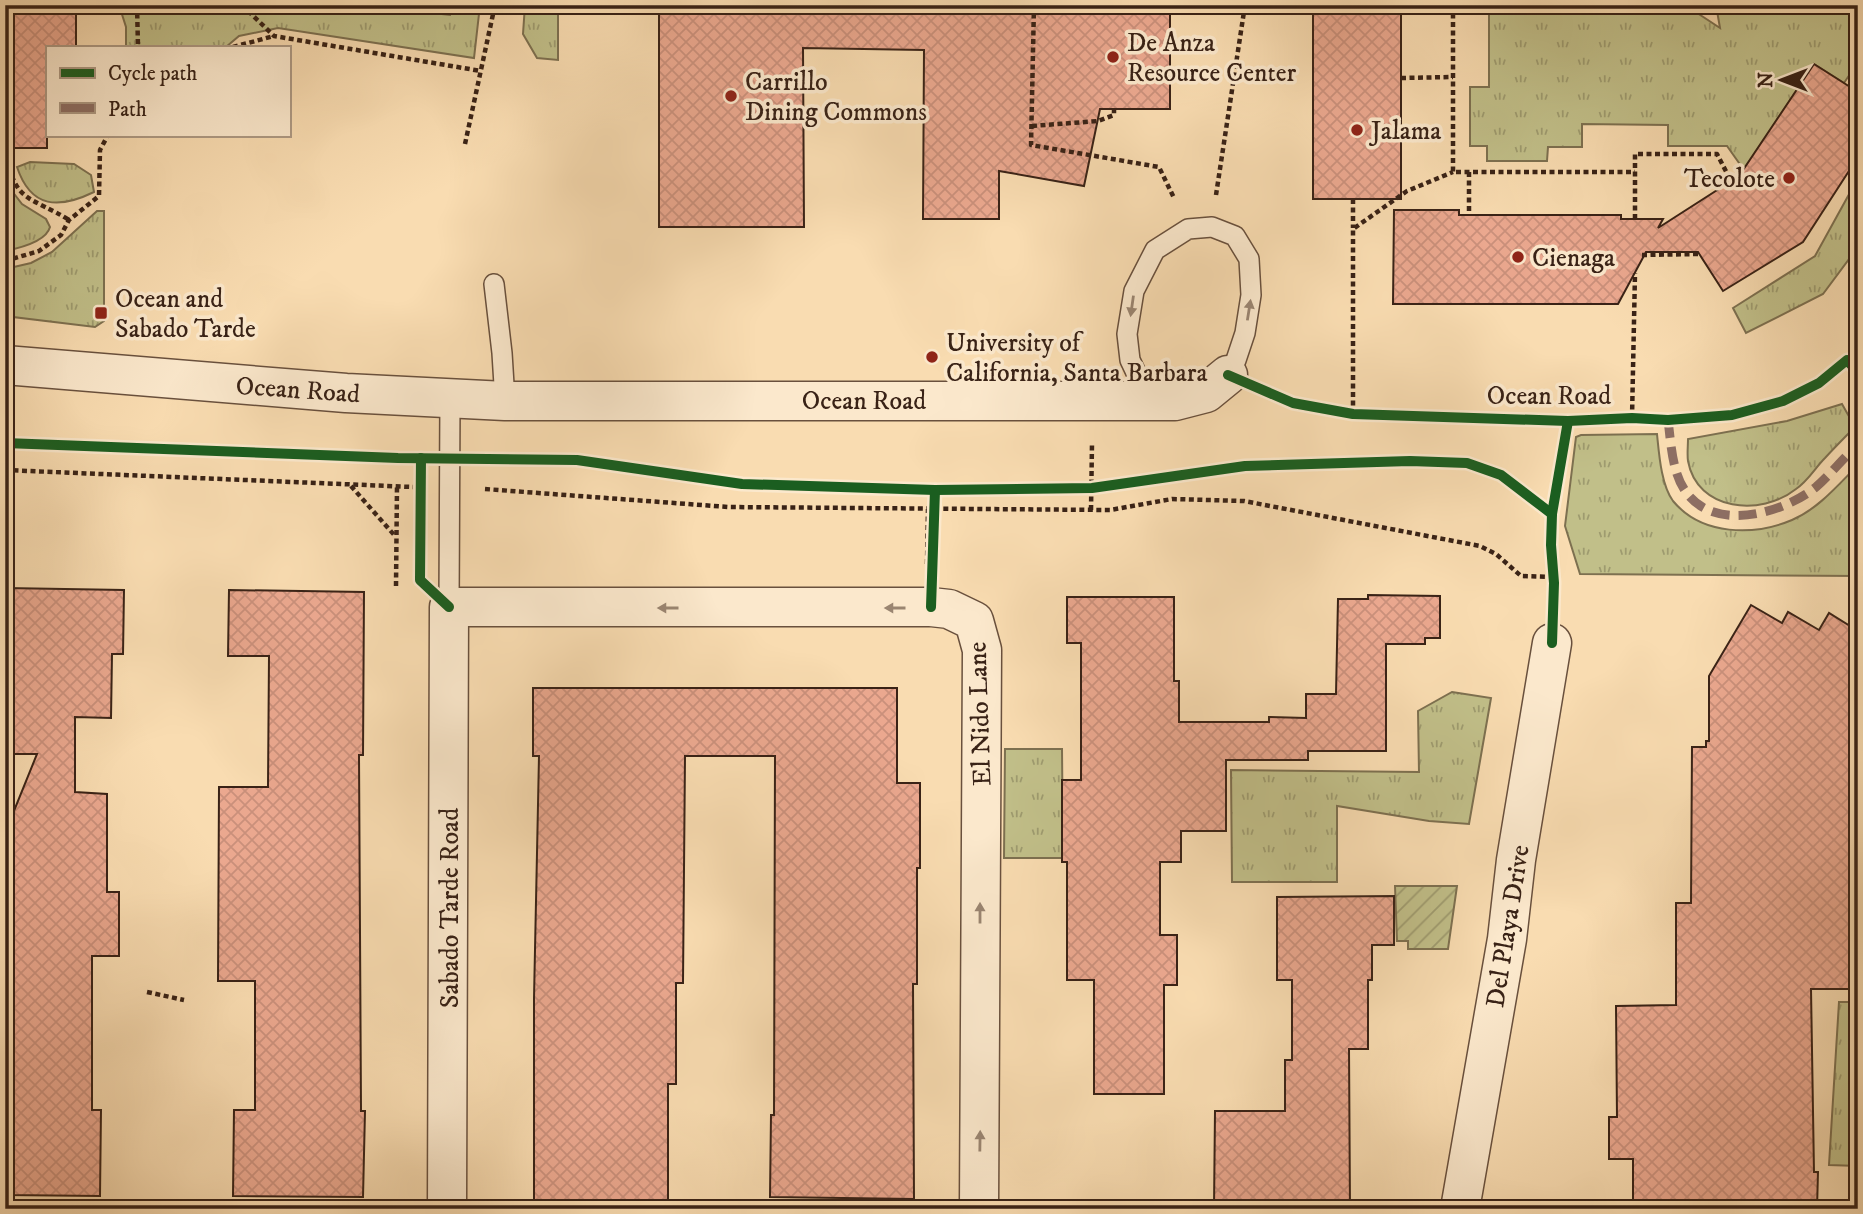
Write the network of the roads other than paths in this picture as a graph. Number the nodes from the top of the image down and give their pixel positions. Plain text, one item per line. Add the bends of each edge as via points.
1 (494, 284) dead end
2 (5, 365) edge
3 (1228, 375) joint
4 (450, 398) junction
5 (1149, 400) junction
6 (505, 401) junction
7 (449, 607) junction
8 (1552, 643) road end
9 (447, 1209) edge
10 (979, 1209) edge
11 (1460, 1209) edge

1 - 6 lane
2 - 4 street, Ocean Road
3 - 5 street, Ocean Road via 1206,393 1175,401
3 -> 5 lane via 1245,333 1251,295 1249,259 1235,236 1212,227 1188,229 1155,250 1134,291 1127,334 1130,360
4 - 6 street, Ocean Road
4 - 7 lane
5 - 6 street, Ocean Road
7 - 9 street, Sabado Tarde Road
10 -> 7 street, El Nido Lane via 982,650 974,621 949,609 927,608
8 - 11 street, Del Playa Drive

